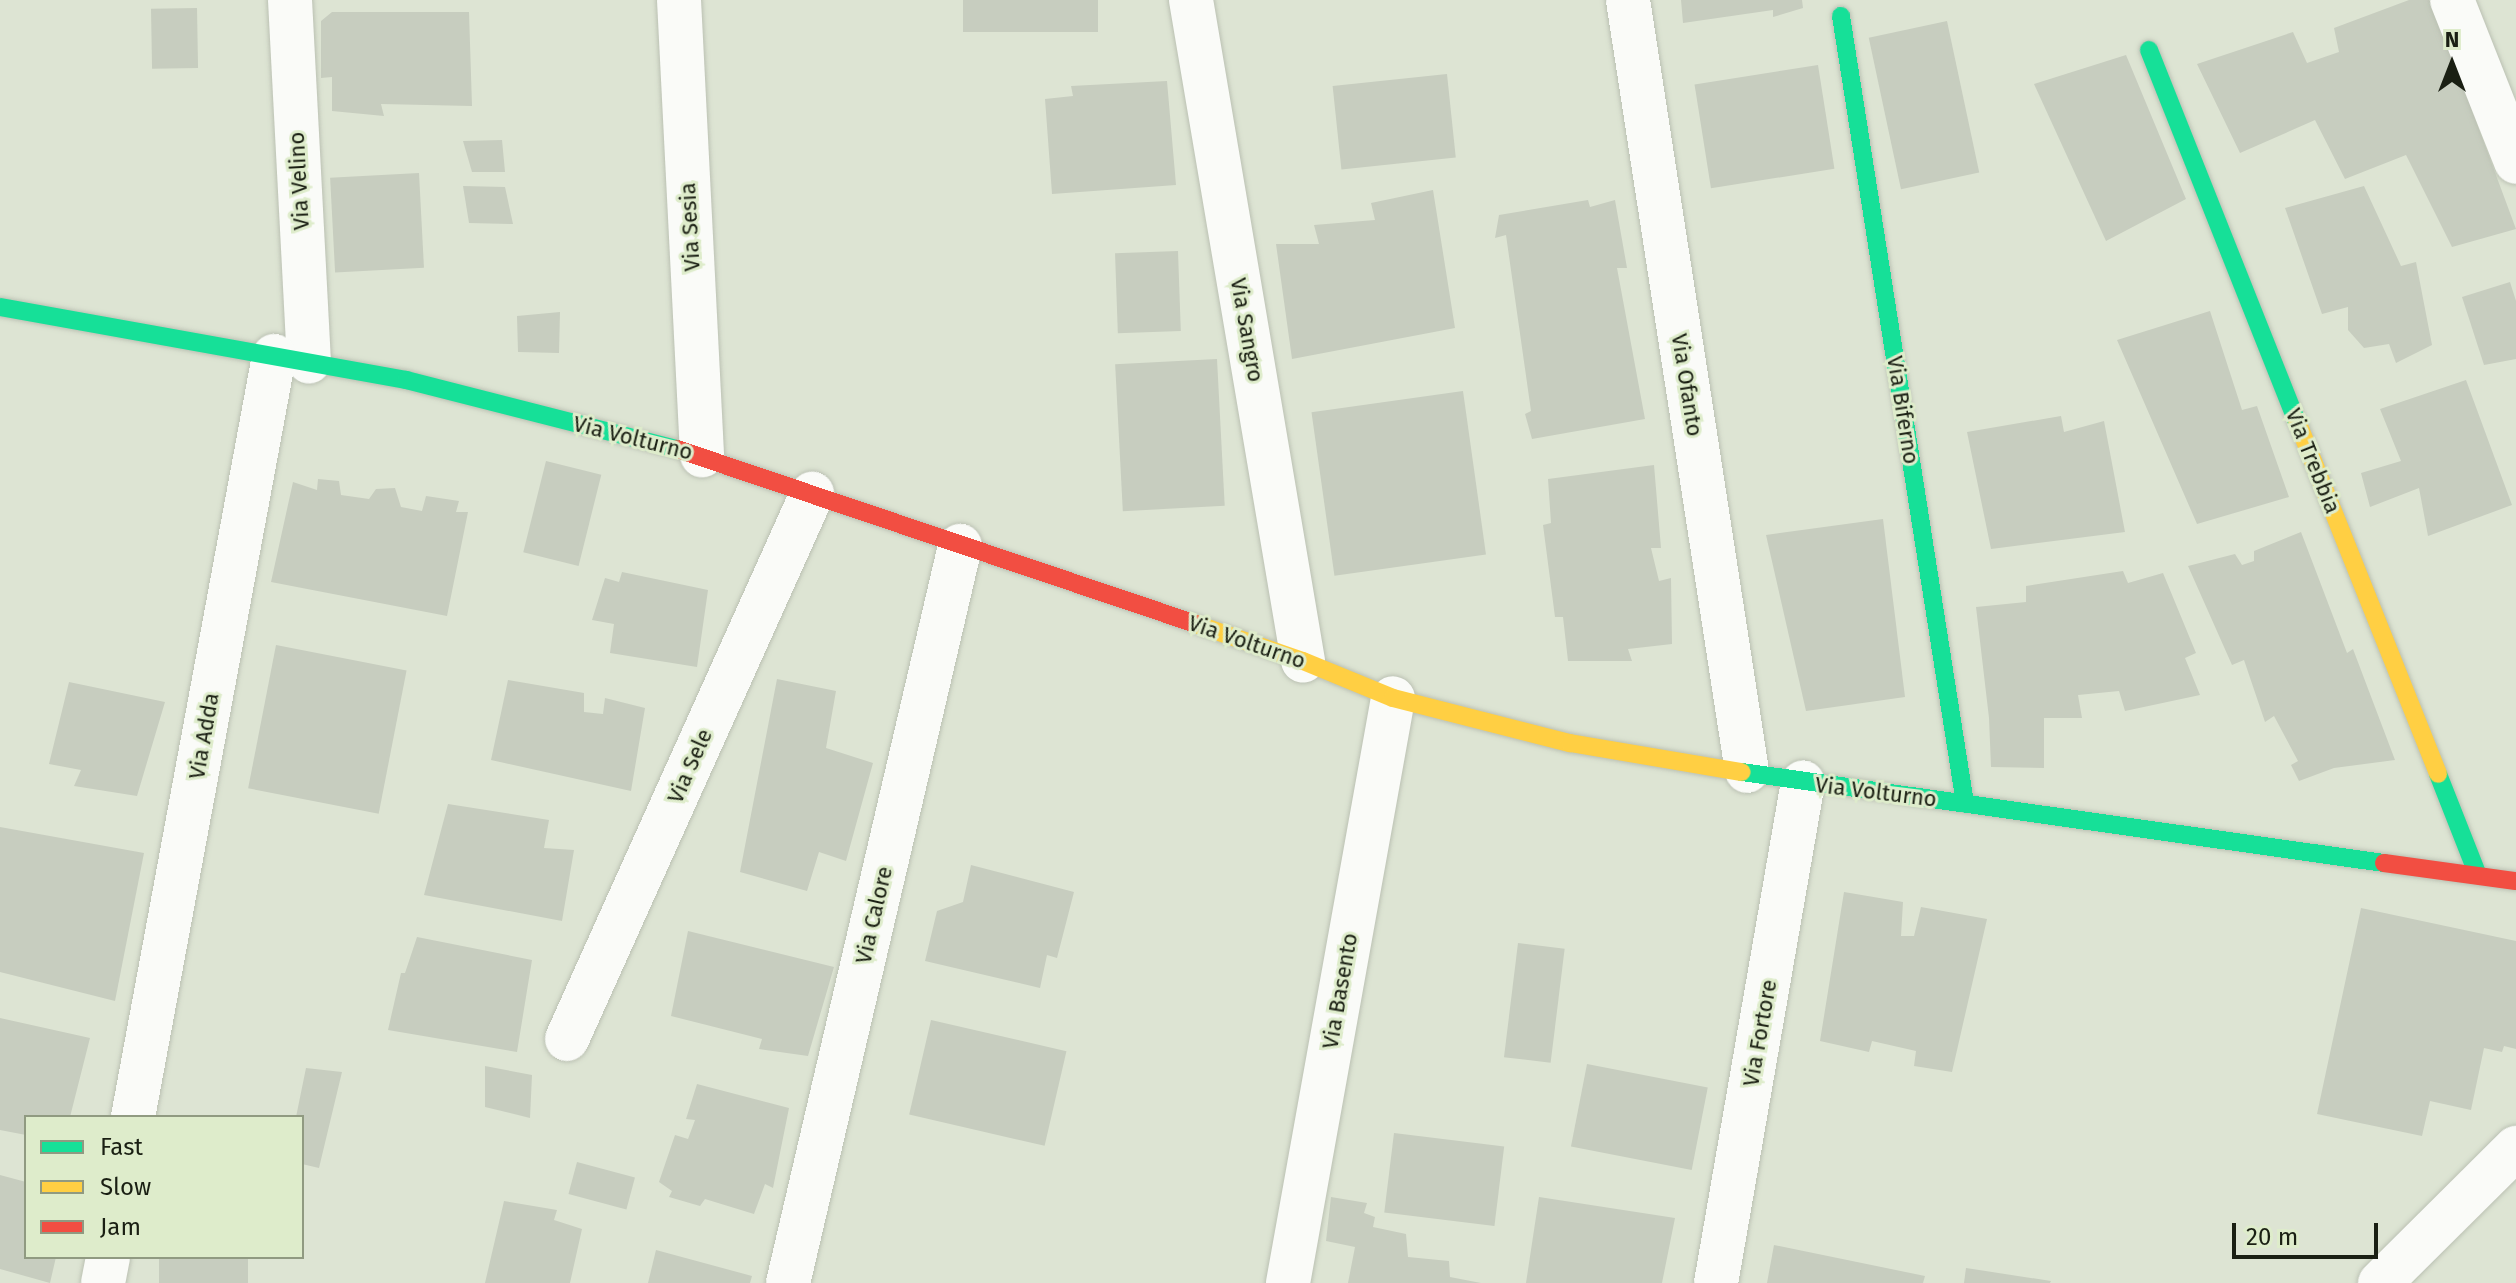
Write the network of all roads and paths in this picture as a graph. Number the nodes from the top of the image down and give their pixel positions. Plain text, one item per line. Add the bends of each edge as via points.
1 (290, 0) edge
2 (679, 0) edge
3 (1191, 0) edge
4 (1628, 0) edge
5 (2452, 0) edge
6 (1841, 16) dead end
7 (2149, 50) dead end
8 (2516, 162) edge
9 (0, 307) edge
10 (291, 359) junction
11 (702, 455) junction
12 (812, 494) junction
13 (960, 546) junction
14 (1303, 661) junction
15 (1393, 698) junction
16 (1747, 771) junction
17 (1803, 782) junction
18 (1965, 803) junction
19 (2477, 873) junction
20 (2516, 881) edge
21 (567, 1039) dead end
22 (133, 1115) edge
23 (2516, 1148) edge
24 (108, 1259) edge
25 (103, 1283) edge
26 (788, 1283) edge
27 (1288, 1283) edge
28 (1716, 1283) edge
29 (2380, 1283) edge

1 - 10 street, Via Velino
2 - 11 street, Via Sesia
3 - 14 street, Via Sangro
4 - 16 street, Via Ofanto
5 - 8 street
6 - 18 street, Via Biferno
7 - 19 street, Via Trebbia
9 - 10 street, Via Volturno
10 - 11 street, Via Volturno via 406,380
10 - 22 street, Via Adda
11 - 12 street, Via Volturno
12 - 13 street, Via Volturno
12 - 21 street, Via Sele
13 - 14 street, Via Volturno
13 - 26 street, Via Calore
14 - 15 street, Via Volturno
15 - 16 street, Via Volturno via 1570,743
15 - 27 street, Via Basento
16 - 17 street, Via Volturno
17 - 18 street, Via Volturno
17 - 28 street, Via Fortore
18 - 19 street, Via Volturno
19 - 20 street, Via Volturno
23 - 29 street
24 - 25 street

